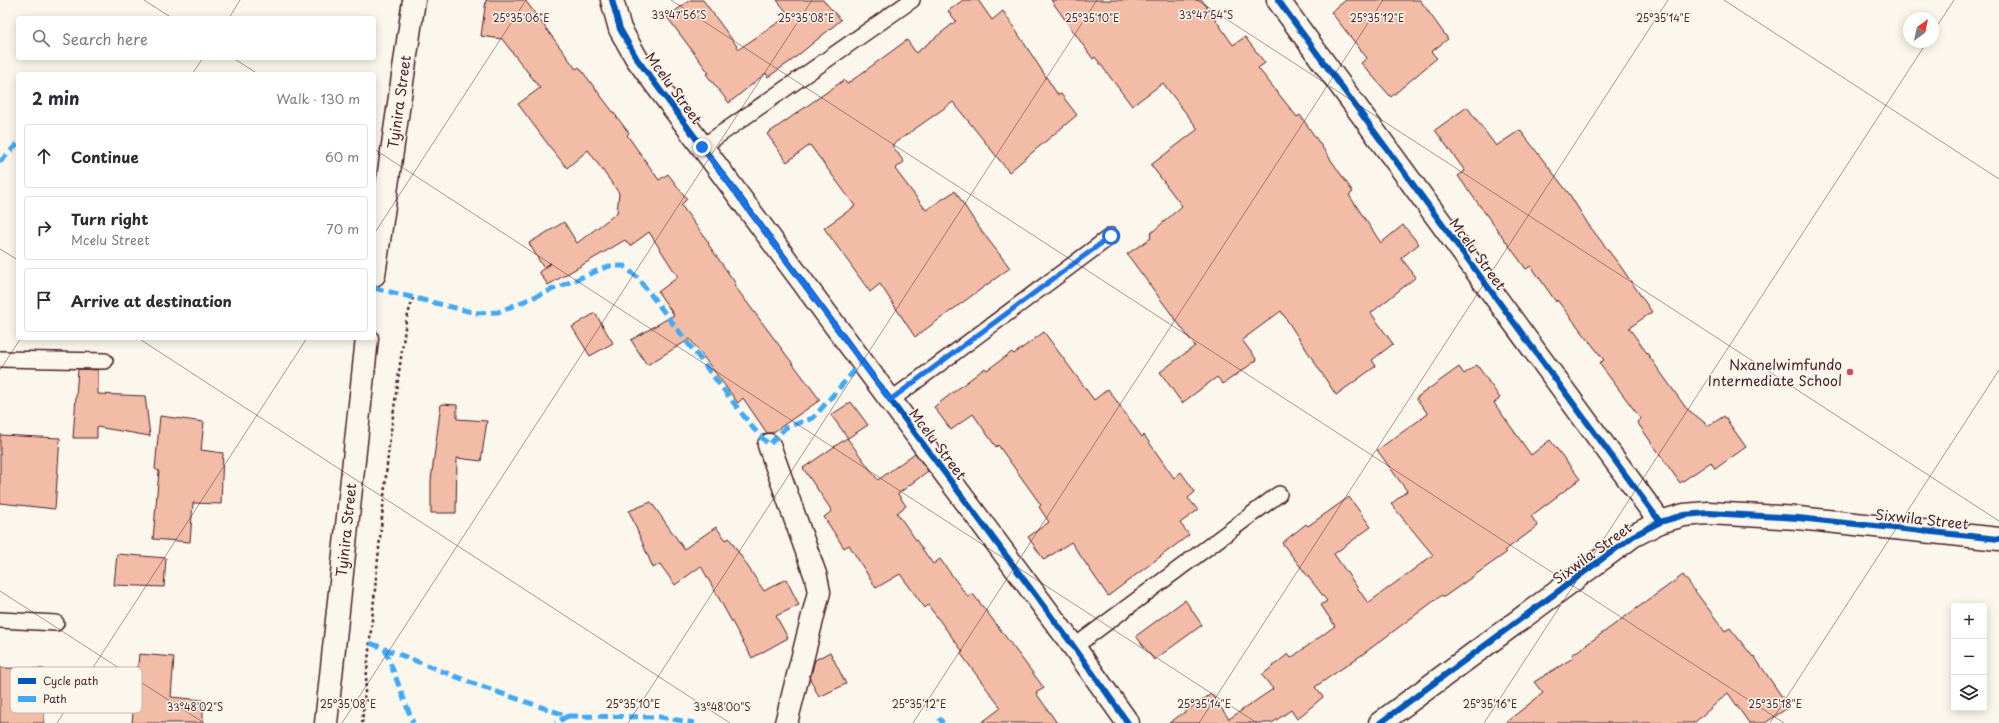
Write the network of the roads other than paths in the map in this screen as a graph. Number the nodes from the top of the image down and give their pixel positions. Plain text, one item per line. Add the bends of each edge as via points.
1 (414, 0) edge
2 (612, 0) edge
3 (912, 0) edge
4 (1278, 0) edge
5 (702, 147) junction
6 (1111, 236) dead end
7 (376, 261) edge
8 (367, 340) edge
9 (0, 359) edge
10 (105, 361) dead end
11 (890, 400) junction
12 (769, 445) dead end
13 (1279, 494) dead end
14 (1660, 522) junction
15 (1999, 539) edge
16 (0, 620) edge
17 (56, 623) dead end
18 (1074, 647) junction
19 (326, 723) edge
20 (786, 723) edge
21 (1128, 723) edge
22 (1380, 723) edge

1 - 7 street, Tyinira Street
2 - 5 street, Mcelu Street via 620,29 637,59
3 - 5 lane
4 - 14 street, Mcelu Street
5 - 11 street, Mcelu Street
6 - 11 lane
8 - 19 street, Tyinira Street
9 - 10 lane
11 - 18 street, Mcelu Street
12 - 20 street via 819,592
13 - 18 lane
14 - 15 street, Sixwila Street via 1684,515 1708,513 1791,517
14 - 22 street, Sixwila Street via 1633,536
16 - 17 lane
18 - 21 street, Mcelu Street

